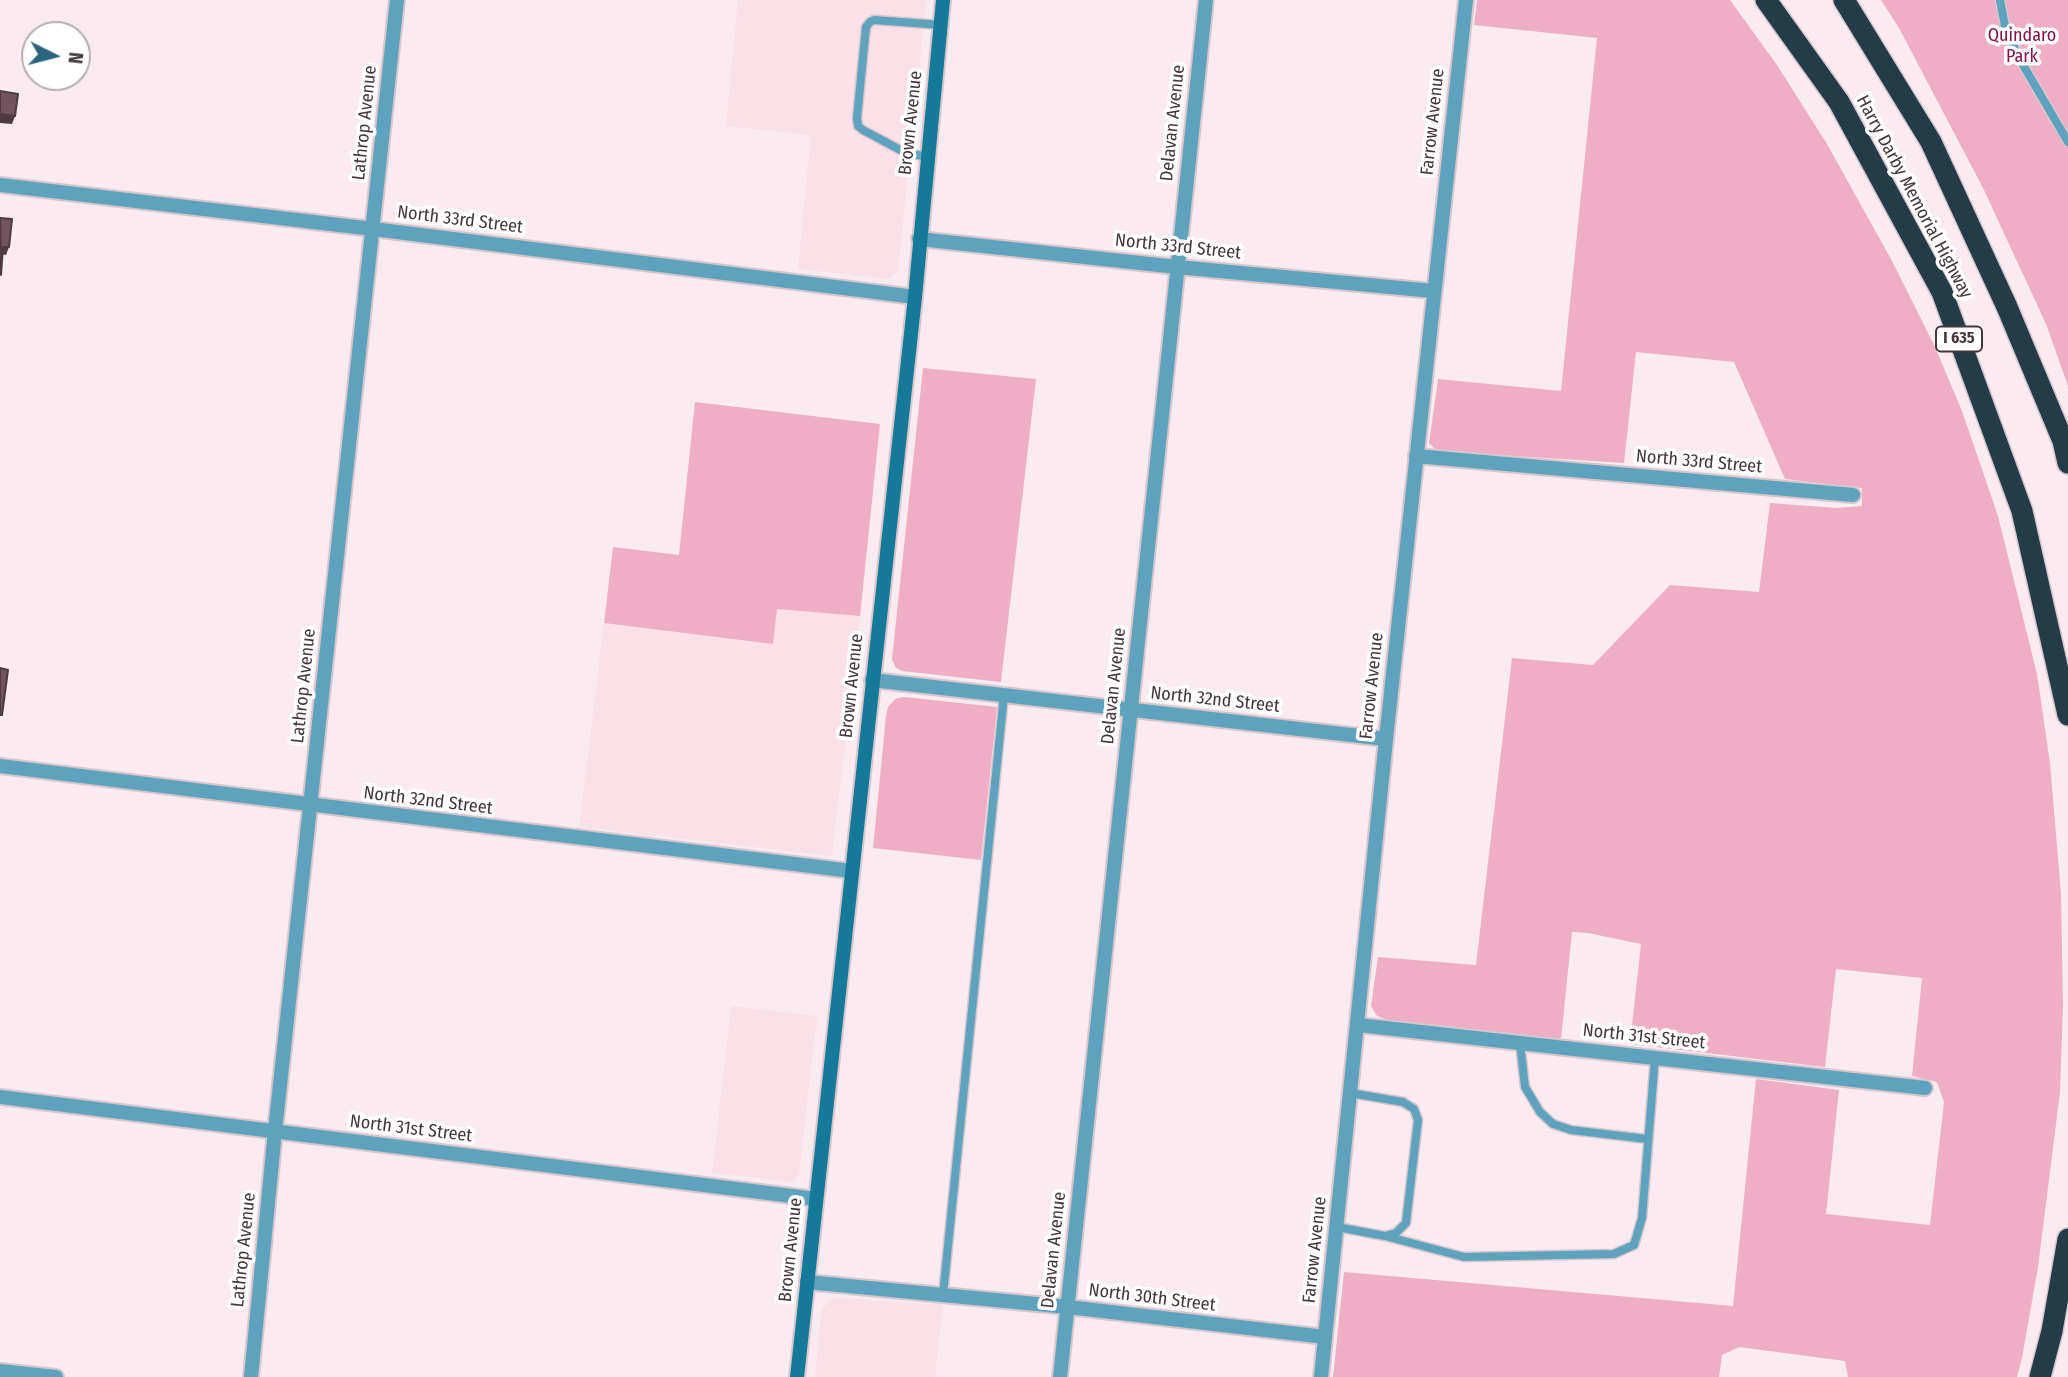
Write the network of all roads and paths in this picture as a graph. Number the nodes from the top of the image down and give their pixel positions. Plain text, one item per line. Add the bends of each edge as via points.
1 (397, 0) edge
2 (943, 0) edge
3 (1206, 0) edge
4 (1466, 0) edge
5 (1766, 0) edge
6 (1844, 0) edge
7 (2000, 0) edge
8 (941, 25) junction
9 (2068, 142) edge
10 (927, 157) junction
11 (0, 185) edge
12 (373, 229) junction
13 (919, 239) junction
14 (1177, 267) junction
15 (1433, 290) junction
16 (915, 296) junction
17 (1416, 456) junction
18 (2068, 463) edge
19 (1853, 495) dead end
20 (872, 680) junction
21 (1004, 695) junction
22 (1131, 710) junction
23 (2068, 715) edge
24 (1386, 739) junction
25 (0, 766) edge
26 (311, 806) junction
27 (851, 872) junction
28 (1358, 1025) junction
29 (1520, 1043) junction
30 (1655, 1058) junction
31 (1926, 1088) dead end
32 (1350, 1093) junction
33 (0, 1097) edge
34 (275, 1131) junction
35 (1647, 1139) junction
36 (816, 1199) junction
37 (1337, 1227) junction
38 (1385, 1236) junction
39 (2068, 1239) edge
40 (807, 1282) junction
41 (943, 1295) junction
42 (1068, 1307) junction
43 (1325, 1337) junction
44 (0, 1371) edge
45 (56, 1377) edge
46 (251, 1377) edge
47 (797, 1377) edge
48 (1060, 1377) edge
49 (1321, 1377) edge
50 (2040, 1377) edge

1 - 12 street, Lathrop Avenue
2 - 8 main road, Brown Avenue
3 - 14 street, Delavan Avenue
4 - 15 street, Farrow Avenue
5 - 23 highway, Harry Darby Memorial Highway / I 635 via 1839,103 1942,292 2022,511
6 - 18 highway, Harry Darby Memorial Highway via 1931,142 2007,307
7 - 9 lane via 2019,58
8 - 10 main road, Brown Avenue
8 - 10 lane via 874,20 866,27 858,126 904,152
10 - 13 main road, Brown Avenue
11 - 12 street, North 33rd Street
12 - 16 street, North 33rd Street
12 - 26 street, Lathrop Avenue
13 - 14 street, North 33rd Street
13 - 16 main road, Brown Avenue
14 - 15 street, North 33rd Street
14 - 22 street, Delavan Avenue
15 - 17 street, Farrow Avenue
16 - 20 main road, Brown Avenue
17 - 19 street, North 33rd Street
17 - 24 street, Farrow Avenue
20 - 21 street, North 32nd Street
20 - 27 main road, Brown Avenue
21 - 22 street, North 32nd Street
21 - 41 lane
22 - 24 street, North 32nd Street
22 - 42 street, Delavan Avenue
24 - 28 street, Farrow Avenue
25 - 26 street, North 32nd Street
26 - 27 street, North 32nd Street
26 - 34 street, Lathrop Avenue
27 - 36 main road, Brown Avenue
28 - 29 street, North 31st Street
28 - 32 street, Farrow Avenue
29 - 30 street, North 31st Street
29 - 35 lane via 1525,1087 1553,1124
30 - 31 street, North 31st Street
30 - 35 lane
32 - 37 street, Farrow Avenue
32 - 38 lane via 1403,1102 1414,1109 1418,1120 1406,1223
33 - 34 street, North 31st Street
34 - 36 street, North 31st Street
34 - 46 street, Lathrop Avenue
35 - 38 lane via 1642,1218 1634,1245 1615,1254 1464,1257
36 - 40 main road, Brown Avenue
37 - 38 lane
37 - 43 street, Farrow Avenue
39 - 50 highway
40 - 41 street, North 30th Street
40 - 47 main road, Brown Avenue
41 - 42 street, North 30th Street
42 - 43 street, North 30th Street
42 - 48 street, Delavan Avenue
43 - 49 street, Farrow Avenue
44 - 45 street

